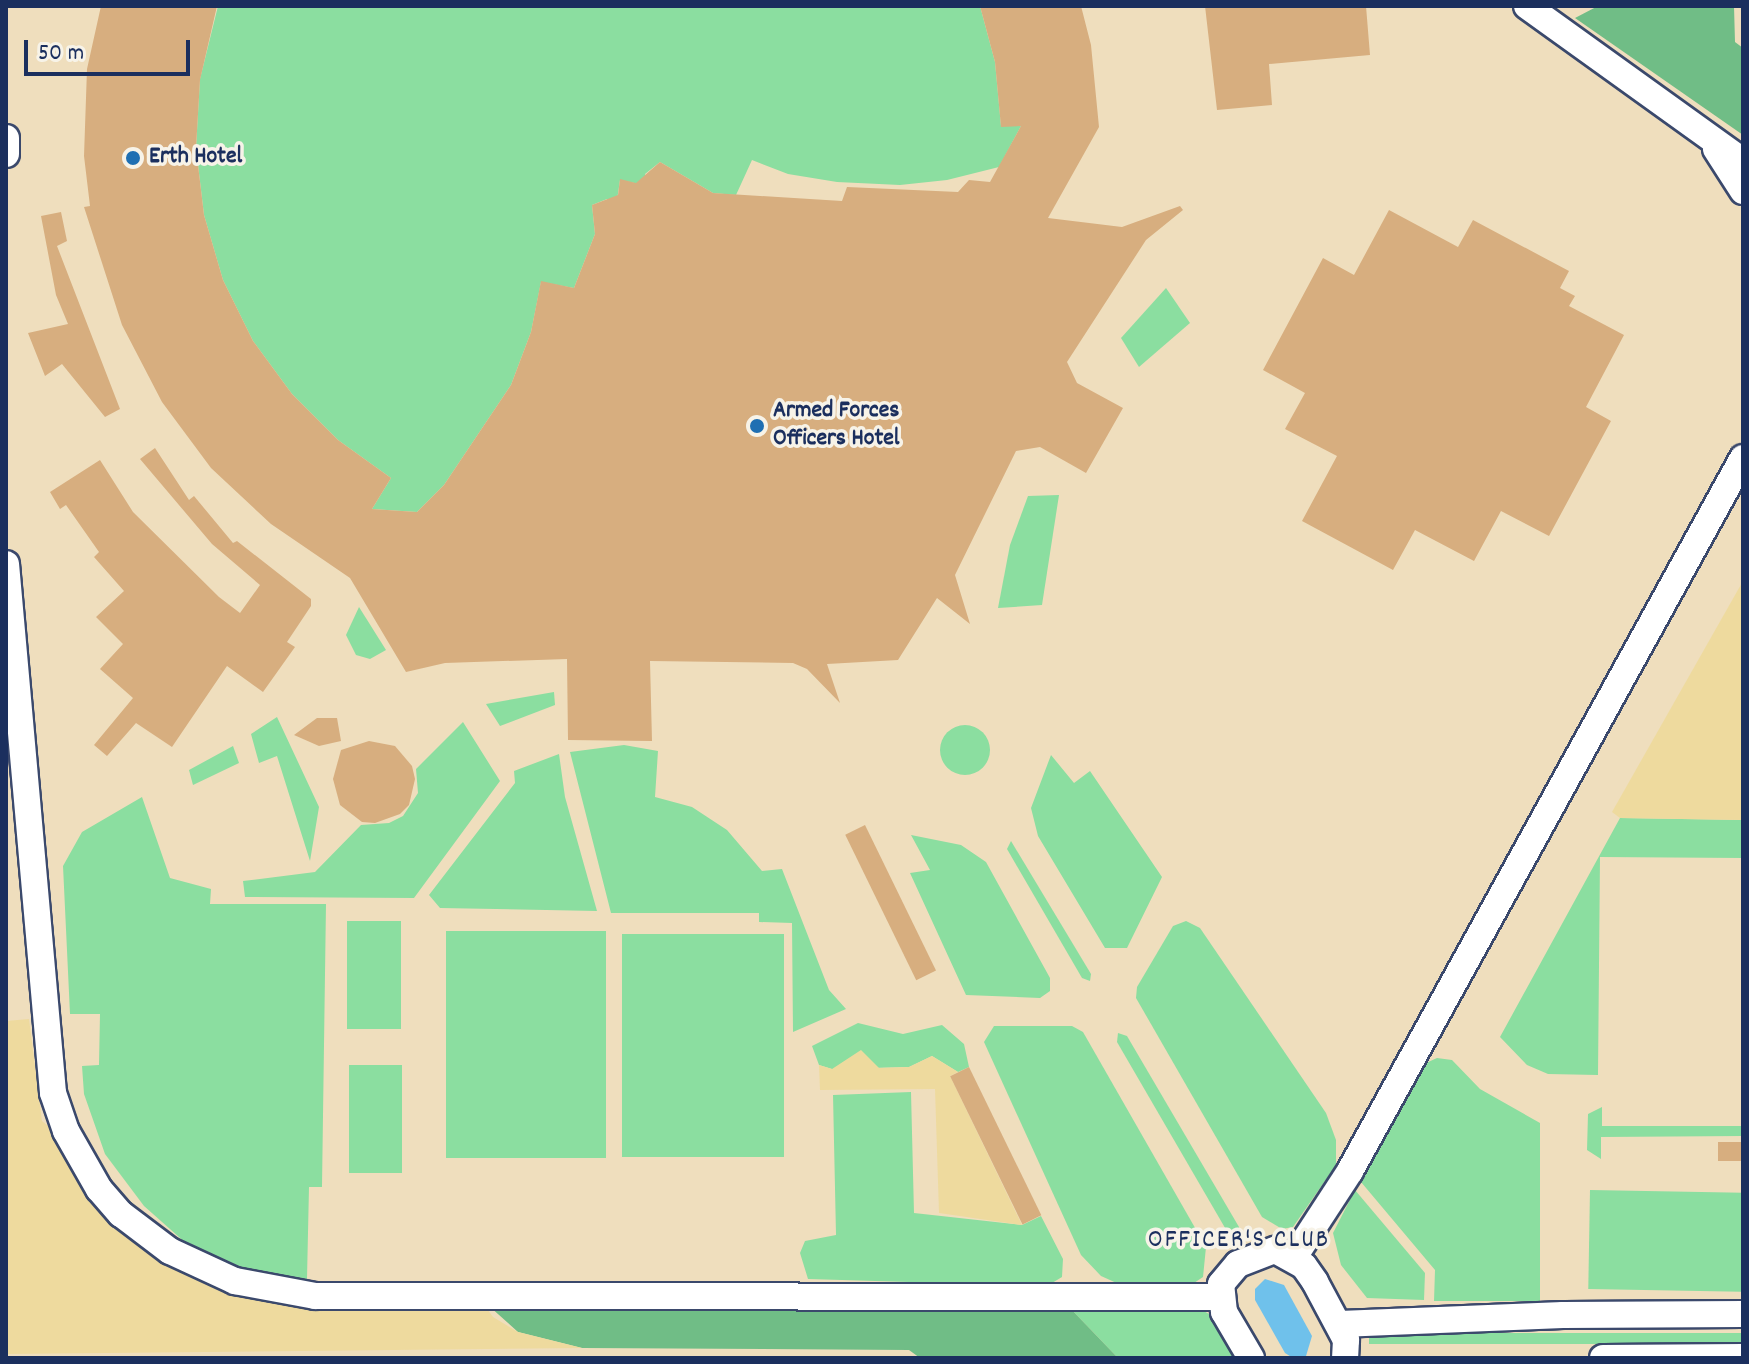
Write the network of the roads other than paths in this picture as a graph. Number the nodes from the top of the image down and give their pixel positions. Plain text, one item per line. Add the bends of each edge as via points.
1 (1527, 6) edge
2 (1706, 136) junction
3 (6, 138) edge
4 (6, 154) edge
5 (1743, 161) edge
6 (1743, 191) edge
7 (1743, 458) edge
8 (6, 564) edge
9 (1294, 1257) junction
10 (1220, 1297) junction
11 (1743, 1314) edge
12 (1340, 1324) junction
13 (1743, 1357) edge
14 (1251, 1358) edge
15 (1345, 1358) edge
16 (1603, 1358) edge

1 - 2 street
2 - 5 street
2 - 6 street
3 - 4 street
7 - 9 street via 1350,1171
8 - 10 street via 53,1093 66,1131 99,1189 121,1214 170,1251 235,1281 315,1296
9 - 10 street via 1267,1251 1238,1264 1226,1275
9 - 12 street
10 - 14 street
11 - 12 street
12 - 15 street
13 - 16 street

